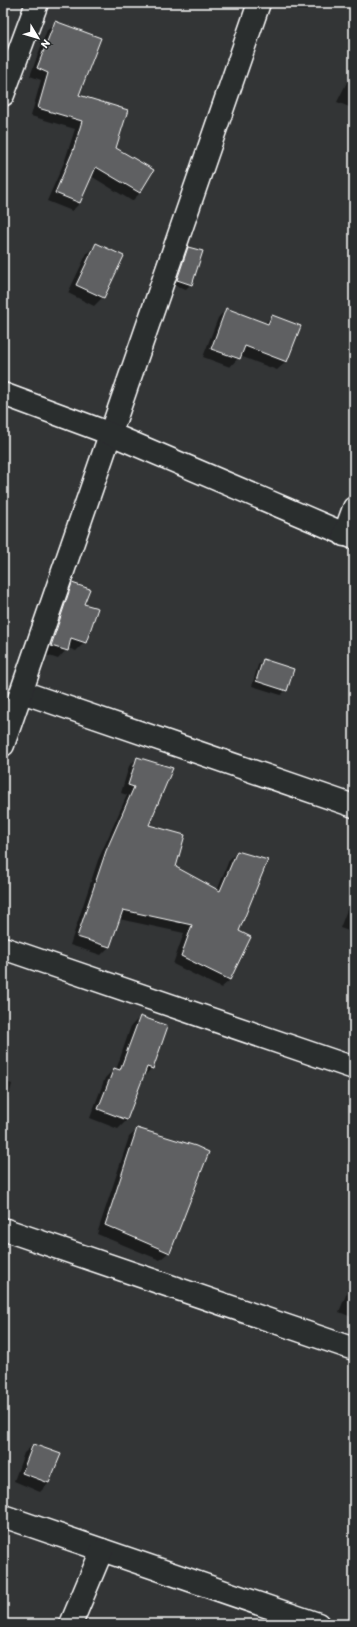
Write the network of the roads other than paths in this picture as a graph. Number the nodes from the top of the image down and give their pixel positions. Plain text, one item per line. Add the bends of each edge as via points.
1 (37, 3) edge
2 (259, 3) edge
3 (3, 95) edge
4 (3, 394) edge
5 (111, 434) junction
6 (354, 508) edge
7 (349, 537) edge
8 (22, 692) junction
9 (3, 745) edge
10 (354, 806) edge
11 (3, 948) edge
12 (354, 1068) edge
13 (3, 1229) edge
14 (354, 1349) edge
15 (3, 1516) edge
16 (102, 1550) junction
17 (71, 1624) edge
18 (318, 1624) edge

1 - 3 street
2 - 5 street
4 - 5 street
5 - 7 street
5 - 8 street
6 - 7 street
8 - 9 street
8 - 10 street
11 - 12 street
13 - 14 street
15 - 16 street
16 - 17 street
16 - 18 street

